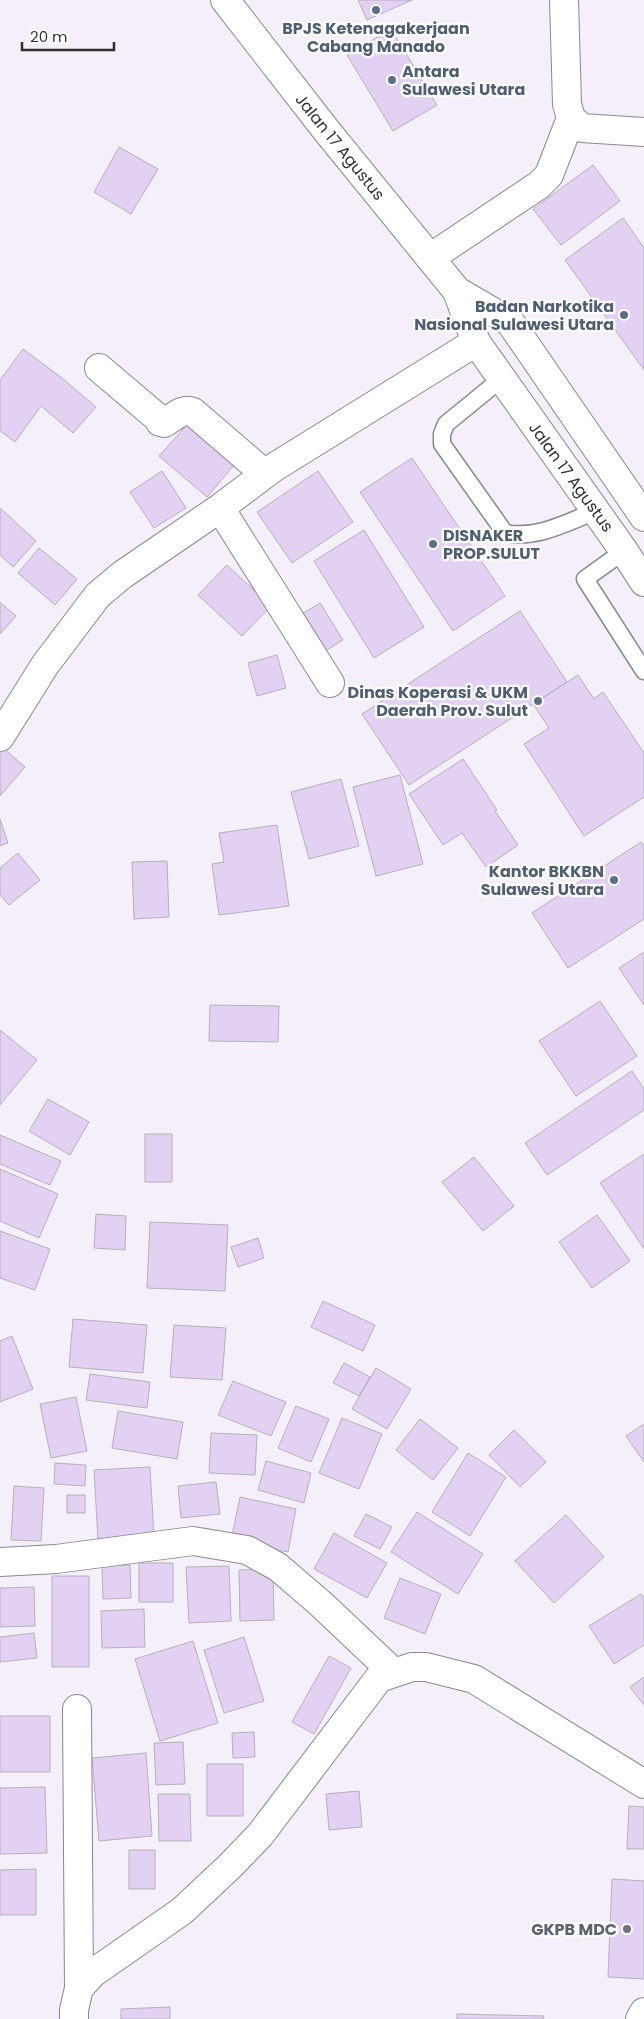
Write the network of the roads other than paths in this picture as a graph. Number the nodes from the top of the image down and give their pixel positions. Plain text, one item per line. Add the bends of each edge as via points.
1 (225, 0) edge
2 (564, 0) edge
3 (571, 118) junction
4 (644, 132) edge
5 (430, 258) junction
6 (457, 291) junction
7 (476, 342) junction
8 (99, 368) dead end
9 (501, 379) junction
10 (265, 474) junction
11 (220, 508) junction
12 (596, 511) junction
13 (644, 518) edge
14 (624, 551) junction
15 (644, 582) edge
16 (644, 671) edge
17 (330, 683) dead end
18 (0, 736) edge
19 (0, 1562) edge
20 (393, 1672) junction
21 (77, 1709) dead end
22 (644, 1784) edge
23 (79, 1988) junction
24 (644, 2012) edge
25 (74, 2019) edge
26 (640, 2019) edge

1 - 5 street, Jalan 17 Agustus
2 - 3 street via 567,104
3 - 4 street via 582,128
3 - 5 street via 549,175 539,185
5 - 6 street, Jalan 17 Agustus
6 - 7 street, Jalan 17 Agustus
6 - 13 street, Jalan 17 Agustus via 510,322
7 - 9 street, Jalan 17 Agustus
7 - 10 street
8 - 10 street via 160,422 164,423 183,411 193,412
9 - 12 street, Jalan 17 Agustus
9 - 12 lane via 446,424 442,444 505,533 520,536 538,533
10 - 11 street
11 - 17 street
11 - 18 street via 122,575 98,596 44,665
12 - 14 street, Jalan 17 Agustus
14 - 15 street, Jalan 17 Agustus
14 - 16 lane via 585,579
19 - 20 street via 56,1560 193,1540 247,1550 285,1573
20 - 22 street via 426,1667 474,1680
20 - 23 street via 374,1684 260,1835 229,1867 182,1911 93,1973
21 - 23 street
23 - 25 street
24 - 26 street

